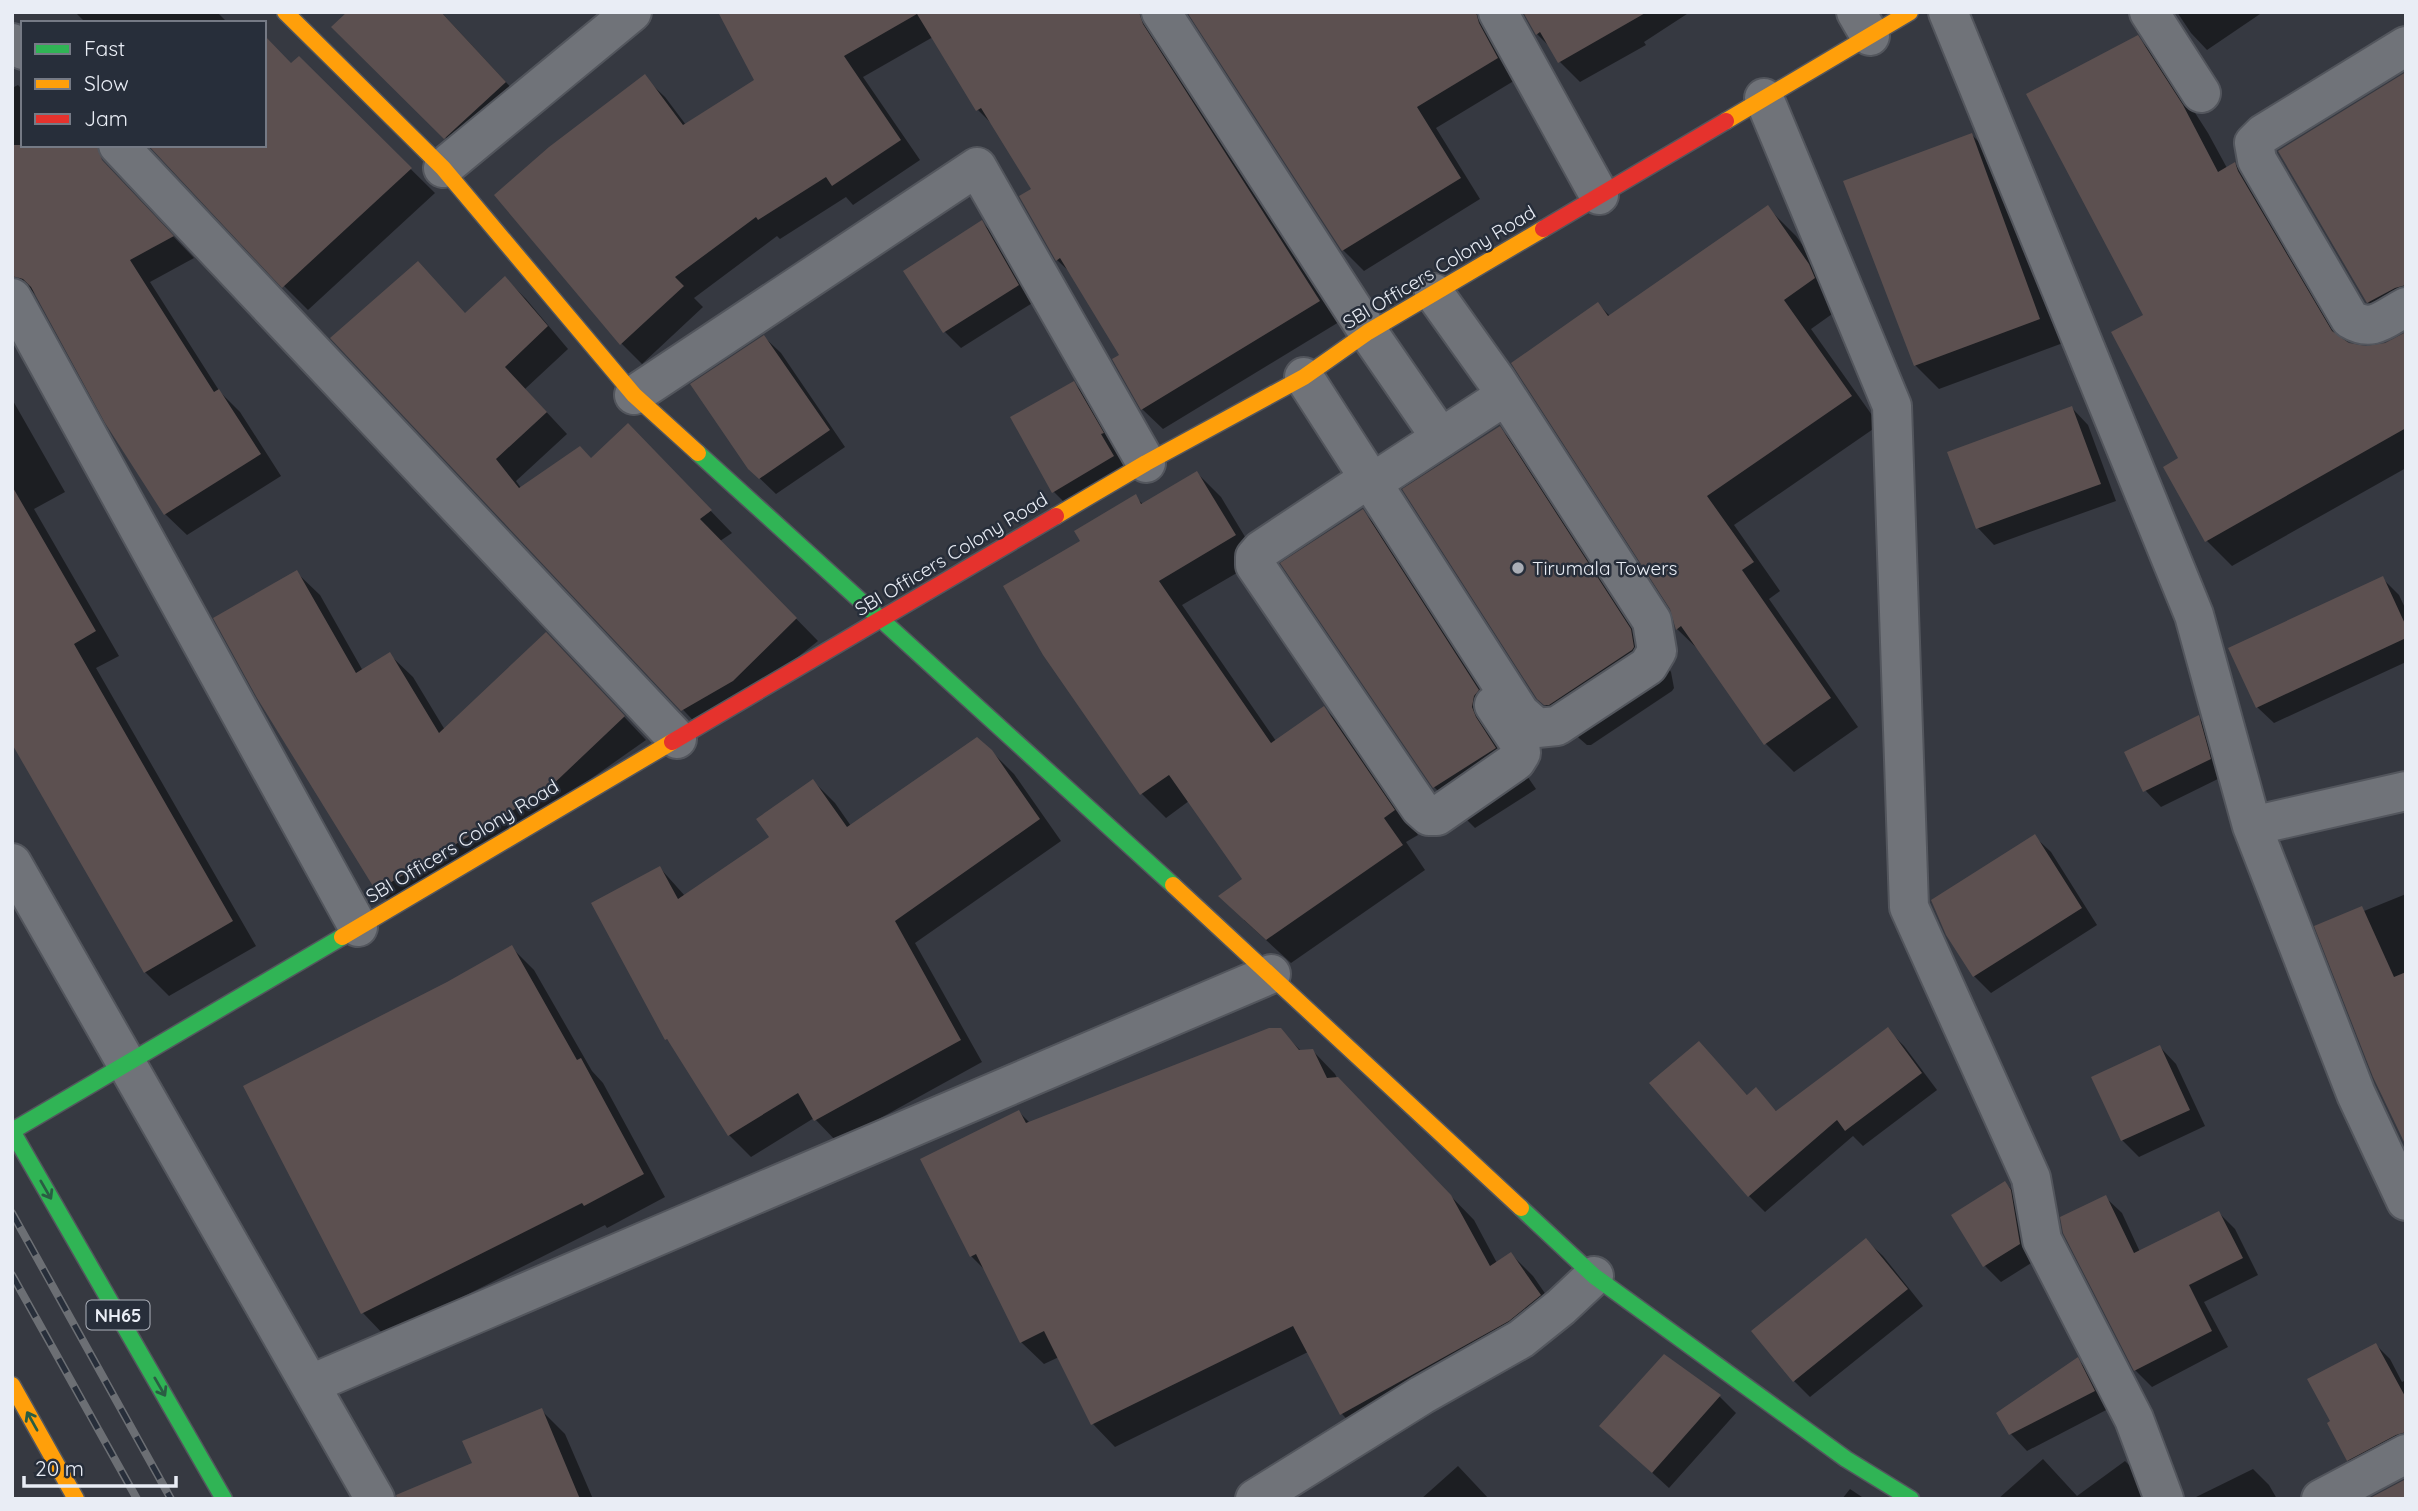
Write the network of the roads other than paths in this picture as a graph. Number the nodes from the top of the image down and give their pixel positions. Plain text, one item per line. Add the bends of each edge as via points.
1 (285, 12) edge
2 (632, 12) edge
3 (1161, 12) edge
4 (1498, 12) edge
5 (1910, 12) edge
6 (1948, 12) edge
7 (2149, 12) edge
8 (1863, 24) edge
9 (2406, 47) edge
10 (2201, 93) dead end
11 (1764, 98) junction
12 (120, 147) edge
13 (443, 168) junction
14 (1599, 195) junction
15 (1434, 293) junction
16 (12, 298) edge
17 (2406, 307) edge
18 (1368, 332) junction
19 (1295, 382) junction
20 (634, 395) junction
21 (1505, 396) junction
22 (1441, 438) junction
23 (1146, 463) junction
24 (1362, 486) junction
25 (881, 619) junction
26 (677, 739) junction
27 (2406, 791) edge
28 (2252, 826) junction
29 (12, 863) edge
30 (359, 927) junction
31 (1271, 974) junction
32 (127, 1063) junction
33 (12, 1131) edge
34 (2406, 1201) edge
35 (1594, 1276) junction
36 (311, 1384) junction
37 (12, 1385) edge
38 (2406, 1454) edge
39 (76, 1499) edge
40 (224, 1499) edge
41 (375, 1499) edge
42 (1255, 1499) edge
43 (1911, 1499) edge
44 (2164, 1499) edge
45 (2321, 1499) edge

1 - 13 main road
2 - 13 street
3 - 18 street
4 - 14 street
5 - 8 main road, SBI Officers Colony Road
6 - 28 street via 2194,615
7 - 10 street
8 - 11 main road, SBI Officers Colony Road
9 - 17 street via 2254,143 2257,160 2350,318 2362,326 2373,325
11 - 14 main road, SBI Officers Colony Road
11 - 44 street via 1892,406 1909,907 2031,1178 2042,1240 2134,1419
12 - 26 street
13 - 20 main road
14 - 15 main road, SBI Officers Colony Road
15 - 18 main road, SBI Officers Colony Road
15 - 21 street
16 - 30 street
18 - 19 main road, SBI Officers Colony Road
18 - 22 street
19 - 23 main road, SBI Officers Colony Road
19 - 24 street
20 - 23 street via 976,167
20 - 25 main road
21 - 22 street
21 - 24 street via 1652,621 1657,651 1647,666 1557,726 1537,728 1520,713
22 - 24 street
23 - 25 main road, SBI Officers Colony Road
24 - 24 street via 1520,744 1516,761 1437,816 1420,808 1255,565 1261,550
25 - 26 main road, SBI Officers Colony Road
25 - 31 main road
26 - 30 main road, SBI Officers Colony Road
27 - 28 street
28 - 34 street via 2356,1094
29 - 32 street
30 - 32 main road, SBI Officers Colony Road
31 - 35 main road
31 - 36 street
32 - 33 main road, SBI Officers Colony Road
32 - 36 street
33 -> 40 main road, NH65
35 - 42 street via 1521,1339
35 - 43 main road via 1846,1459
36 - 41 street
39 -> 37 main road
38 - 45 street

